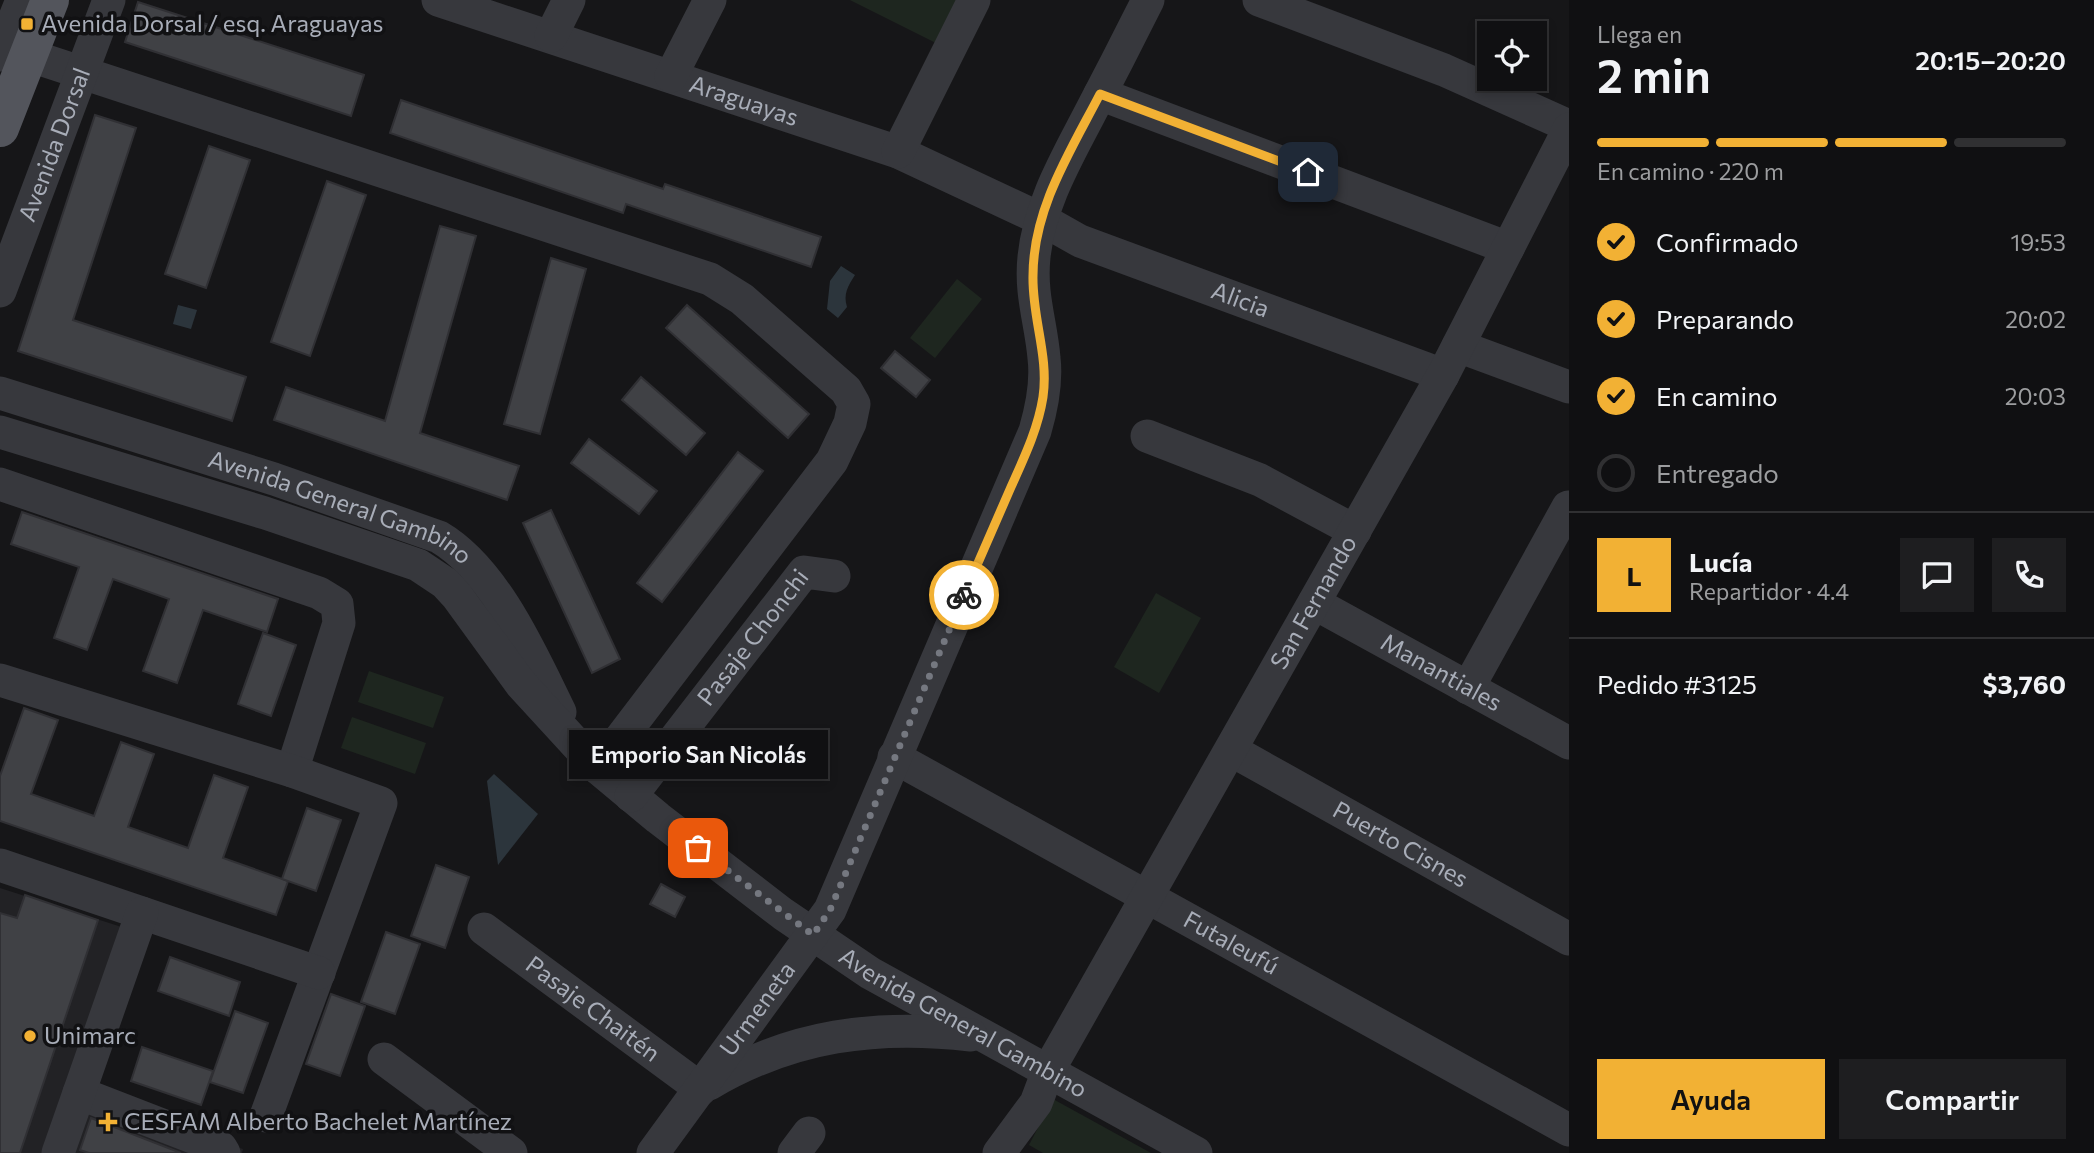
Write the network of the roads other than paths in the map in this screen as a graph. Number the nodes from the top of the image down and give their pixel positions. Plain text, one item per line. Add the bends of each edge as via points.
1 (22, 0) edge
2 (50, 0) edge
3 (109, 0) edge
4 (438, 0) edge
5 (569, 0) edge
6 (710, 0) edge
7 (974, 0) edge
8 (1148, 0) edge
9 (1259, 0) edge
10 (551, 36) junction
11 (14, 55) edge
12 (81, 73) junction
13 (671, 76) junction
14 (1100, 94) junction
15 (0, 128) edge
16 (1566, 141) edge
17 (898, 152) junction
18 (1041, 219) junction
19 (1508, 247) junction
20 (0, 291) edge
21 (1451, 361) junction
22 (1569, 387) edge
23 (0, 393) edge
24 (0, 432) edge
25 (1147, 436) dead end
26 (274, 479) junction
27 (0, 484) edge
28 (1568, 507) edge
29 (265, 513) junction
30 (1355, 531) junction
31 (834, 576) dead end
32 (1314, 603) junction
33 (0, 680) edge
34 (1468, 688) junction
35 (1569, 743) edge
36 (1231, 750) junction
37 (894, 757) junction
38 (588, 758) junction
39 (292, 771) junction
40 (631, 796) junction
41 (0, 865) edge
42 (1147, 897) junction
43 (142, 913) junction
44 (484, 929) dead end
45 (813, 935) junction
46 (1569, 939) edge
47 (319, 973) junction
48 (987, 1037) junction
49 (384, 1059) dead end
50 (1048, 1071) junction
51 (701, 1089) junction
52 (79, 1093) junction
53 (266, 1116) dead end
54 (1569, 1130) edge
55 (58, 1153) edge
56 (224, 1153) edge
57 (511, 1153) edge
58 (653, 1153) edge
59 (999, 1153) edge
60 (1195, 1153) edge

1 - 11 street
2 - 11 main road
3 - 12 street, Avenida Dorsal
4 - 10 street, Araguayas
5 - 10 street
6 - 13 street
7 - 17 street
8 - 14 street, Urmeneta
9 - 16 street via 1444,69
10 - 13 street, Araguayas
11 - 12 street
11 - 15 main road
12 - 20 street, Avenida Dorsal
12 - 38 street via 710,279 742,299 846,390 854,404 832,461
13 - 17 street, Araguayas
14 - 18 street, Urmeneta via 1056,179
14 - 19 street
16 - 19 street, San Fernando
17 - 18 street, Araguayas
18 - 21 street, Alicia via 1080,241
18 - 37 street, Urmeneta via 1033,276 1045,360 1040,414
19 - 21 street, San Fernando
21 - 22 street, Alicia
21 - 30 street, San Fernando
23 - 26 street, Avenida General Gambino
24 - 29 street, Avenida General Gambino
25 - 30 street via 1260,480
26 - 29 street
26 - 38 street, Avenida General Gambino via 439,537 468,558 524,639
27 - 39 street via 320,593 337,604 339,624
28 - 34 street
29 - 38 street, Avenida General Gambino via 432,573 457,596 521,684
30 - 32 street, San Fernando
31 - 40 street, Pasaje Chonchi via 804,572
32 - 34 street, Manantiales
32 - 36 street, San Fernando
33 - 39 street
34 - 35 street, Manantiales
36 - 42 street, San Fernando
36 - 46 street, Puerto Cisnes
37 - 42 street, Futaleufú
37 - 45 street, Urmeneta via 830,910
38 - 40 street, Avenida General Gambino
39 - 47 street via 381,803
40 - 45 street, Avenida General Gambino
41 - 43 street
42 - 50 street, San Fernando
42 - 54 street, Futaleufú
43 - 47 street
43 - 52 street
44 - 51 street, Pasaje Chaitén
45 - 48 street, Avenida General Gambino via 870,973
45 - 51 street, Urmeneta
47 - 53 street
48 - 50 street, Avenida General Gambino
48 - 51 street via 913,1030 845,1034 762,1057
49 - 57 street
50 - 59 street, San Fernando via 1036,1103
50 - 60 street, Avenida General Gambino
51 - 58 street, Urmeneta
52 - 55 street
52 - 56 street via 221,1147

